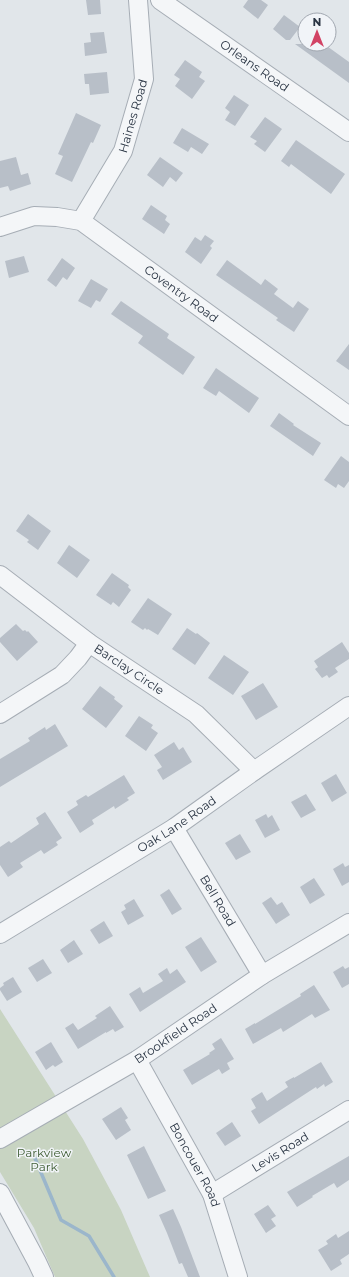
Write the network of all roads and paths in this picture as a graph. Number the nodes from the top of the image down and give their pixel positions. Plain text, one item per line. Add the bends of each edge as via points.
1 (138, 0) edge
2 (160, 0) edge
3 (349, 132) edge
4 (81, 221) junction
5 (0, 227) edge
6 (349, 416) edge
7 (0, 575) edge
8 (89, 644) junction
9 (349, 706) edge
10 (0, 714) edge
11 (254, 771) junction
12 (174, 828) junction
13 (349, 923) edge
14 (0, 934) edge
15 (262, 974) junction
16 (137, 1060) junction
17 (349, 1110) edge
18 (0, 1139) edge
19 (0, 1193) edge
20 (212, 1194) junction
21 (44, 1277) edge
22 (238, 1277) edge

1 - 4 street, Haines Road via 144,79 124,151
2 - 3 street, Orleans Road
4 - 5 street, Coventry Road via 34,216
4 - 6 street, Coventry Road
7 - 8 street, Barclay Circle
8 - 10 street via 62,675
8 - 11 street, Barclay Circle via 196,714
9 - 11 street, Oak Lane Road
11 - 12 street, Oak Lane Road
12 - 14 street, Oak Lane Road
12 - 15 street, Bell Road
13 - 15 street, Brookfield Road
15 - 16 street, Brookfield Road
16 - 18 street, Brookfield Road
16 - 20 street, Boncouer Road
17 - 20 street, Levis Road
19 - 21 street
20 - 22 street, Boncouer Road

